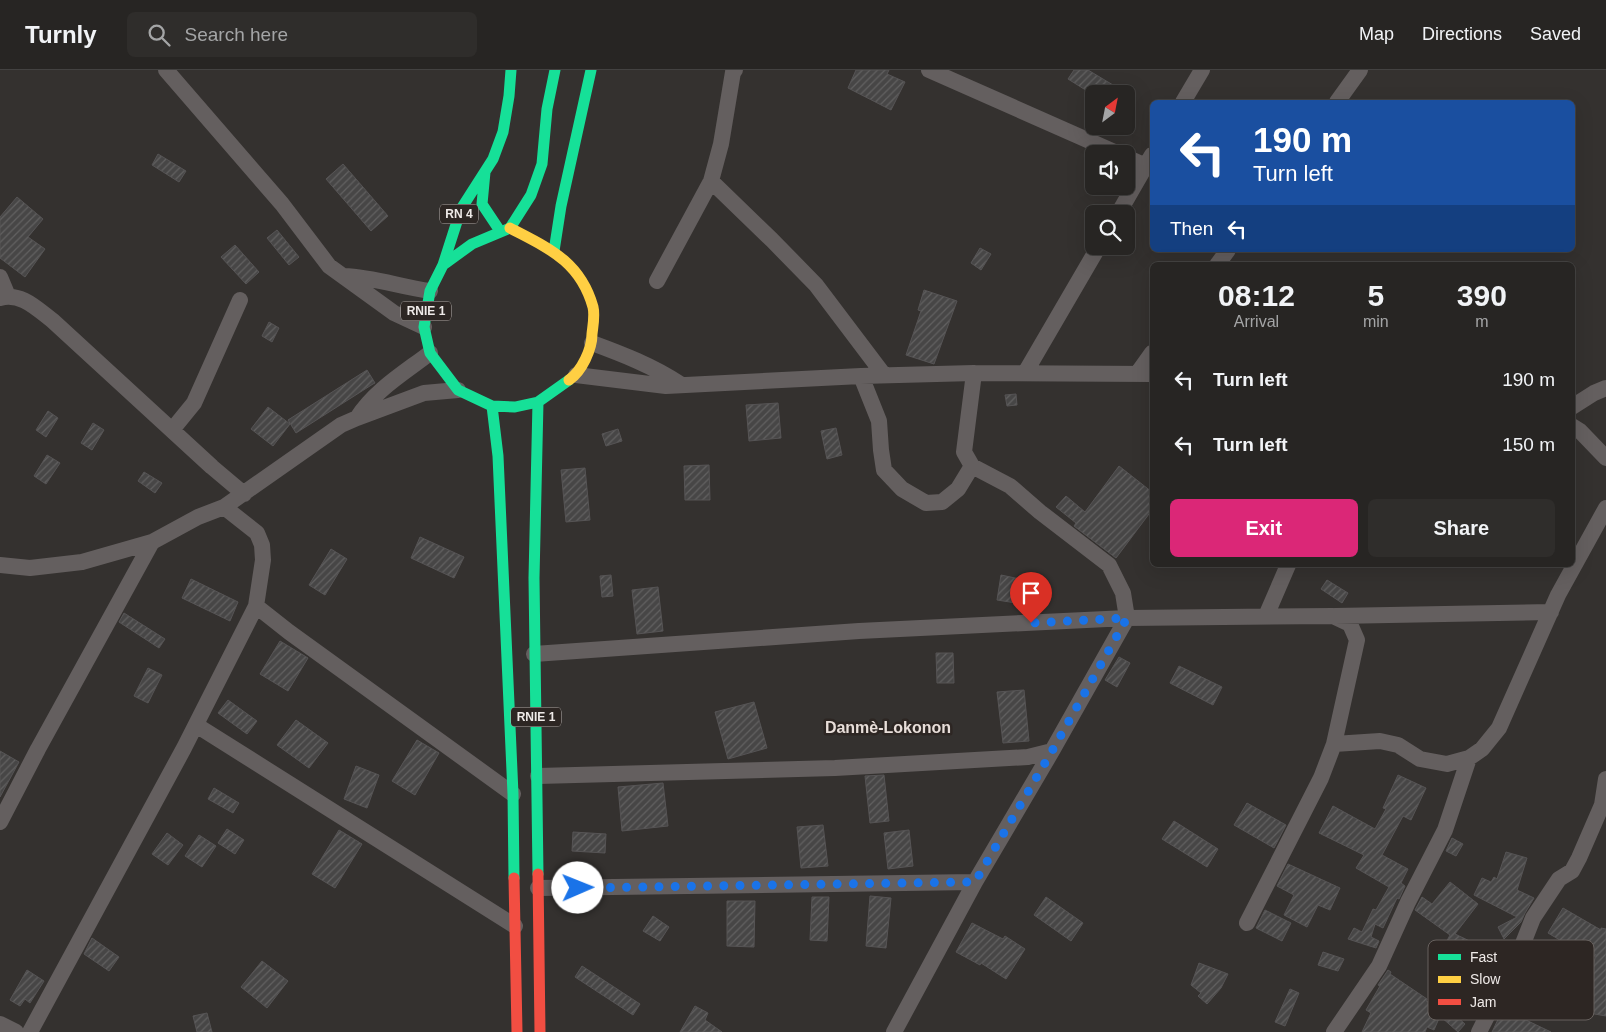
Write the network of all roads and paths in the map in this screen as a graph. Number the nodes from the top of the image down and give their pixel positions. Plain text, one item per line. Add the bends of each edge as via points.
1 (166, 70) edge
2 (511, 70) edge
3 (555, 70) edge
4 (591, 70) edge
5 (735, 70) edge
6 (929, 70) edge
7 (1202, 70) edge
8 (1360, 70) edge
9 (1184, 100) edge
10 (1338, 100) edge
11 (1099, 145) edge
12 (1135, 158) edge
13 (1149, 160) edge
14 (486, 168) junction
15 (711, 182) junction
16 (1123, 205) edge
17 (505, 230) junction
18 (554, 251) junction
19 (1094, 255) edge
20 (443, 264) junction
21 (342, 275) junction
22 (0, 278) edge
23 (657, 281) dead end
24 (430, 291) junction
25 (4, 297) edge
26 (240, 300) dead end
27 (424, 327) junction
28 (592, 343) junction
29 (430, 353) junction
30 (1150, 359) edge
31 (974, 372) junction
32 (1025, 373) junction
33 (1145, 374) edge
34 (576, 375) junction
35 (884, 375) junction
36 (861, 376) junction
37 (680, 384) junction
38 (1606, 388) edge
39 (458, 390) junction
40 (538, 402) junction
41 (1575, 405) edge
42 (492, 406) junction
43 (357, 418) junction
44 (1575, 428) edge
45 (172, 430) junction
46 (1606, 458) edge
47 (972, 466) junction
48 (244, 494) junction
49 (224, 507) junction
50 (1606, 508) edge
51 (152, 542) junction
52 (1575, 564) edge
53 (0, 566) edge
54 (1287, 567) edge
55 (1573, 567) edge
56 (256, 606) junction
57 (1551, 612) junction
58 (1266, 616) junction
59 (1333, 616) junction
60 (1127, 618) junction
61 (534, 654) junction
62 (196, 725) junction
63 (1334, 744) junction
64 (1052, 751) junction
65 (1469, 758) junction
66 (538, 776) junction
67 (1606, 779) edge
68 (513, 794) junction
69 (0, 822) edge
70 (975, 882) junction
71 (538, 888) junction
72 (1247, 923) dead end
73 (515, 926) junction
74 (1524, 940) edge
75 (1486, 1020) edge
76 (0, 1024) edge
77 (16, 1032) edge
78 (30, 1032) edge
79 (517, 1032) edge
80 (540, 1032) edge
81 (894, 1032) edge
82 (1334, 1032) edge
83 (1480, 1032) edge

1 - 21 street via 282,204 329,266
2 - 14 main road, RN 4 via 502,132
3 - 17 main road via 547,108 542,164 531,195
4 - 18 main road
5 - 15 street
6 - 11 street
7 - 9 street
8 - 10 street
12 - 13 street
13 - 16 street
14 - 17 main road, RN 4 via 482,204
14 - 20 main road, RN 4 via 461,209
15 - 23 street
15 - 35 street via 816,286
17 - 18 main road, RNIE 1
17 - 20 main road, RNIE 1 via 472,244
18 - 28 main road, RNIE 1 via 579,275 586,291 593,308
19 - 32 street
20 - 24 main road, RNIE 1
21 - 24 street
21 - 27 street via 394,313
22 - 25 street
24 - 27 main road, RNIE 1
25 - 45 street via 25,300 53,321
26 - 45 street via 194,403
27 - 29 main road, RNIE 1
28 - 34 main road, RNIE 1
28 - 37 street via 663,373
29 - 39 main road, RNIE 1
29 - 43 street via 376,393
30 - 33 street
31 - 32 street
31 - 35 street
31 - 47 street via 964,452
32 - 33 street
34 - 37 street via 650,385
34 - 40 main road, RNIE 1
35 - 36 street
36 - 37 street
36 - 47 street via 879,421 884,470 902,489 926,503 942,502 958,489
38 - 41 street
39 - 42 main road, RNIE 1
39 - 43 street via 424,393
40 - 42 main road, RNIE 1 via 515,407
40 - 61 main road, RNIE 1
42 - 68 main road, RNIE 1 via 498,456
43 - 48 street via 341,425
44 - 46 street
45 - 48 street
47 - 60 street via 1010,486 1109,566 1123,592
48 - 49 street
49 - 51 street
49 - 56 street via 258,533 262,545
50 - 52 street
51 - 53 street via 82,562 30,568
51 - 69 street
54 - 58 street
55 - 57 street
56 - 62 street
56 - 68 street
57 - 59 street
57 - 65 street via 1499,728 1482,749
58 - 59 street
58 - 60 street
59 - 63 street via 1350,624 1357,640
60 - 61 street via 859,631
60 - 64 street
61 - 66 main road, RNIE 1
62 - 73 street
62 - 78 street
63 - 65 street via 1380,741 1398,745 1420,759 1447,764
63 - 72 street
64 - 66 street via 1028,757 835,768
64 - 70 street
65 - 82 street via 1445,830 1379,966
66 - 71 main road, RNIE 1
67 - 74 street via 1602,805 1579,858 1572,871 1559,879 1533,918
68 - 73 main road, RNIE 1
70 - 71 street
70 - 81 street
71 - 80 main road, RNIE 1
73 - 79 main road, RNIE 1
75 - 83 street
76 - 77 street

